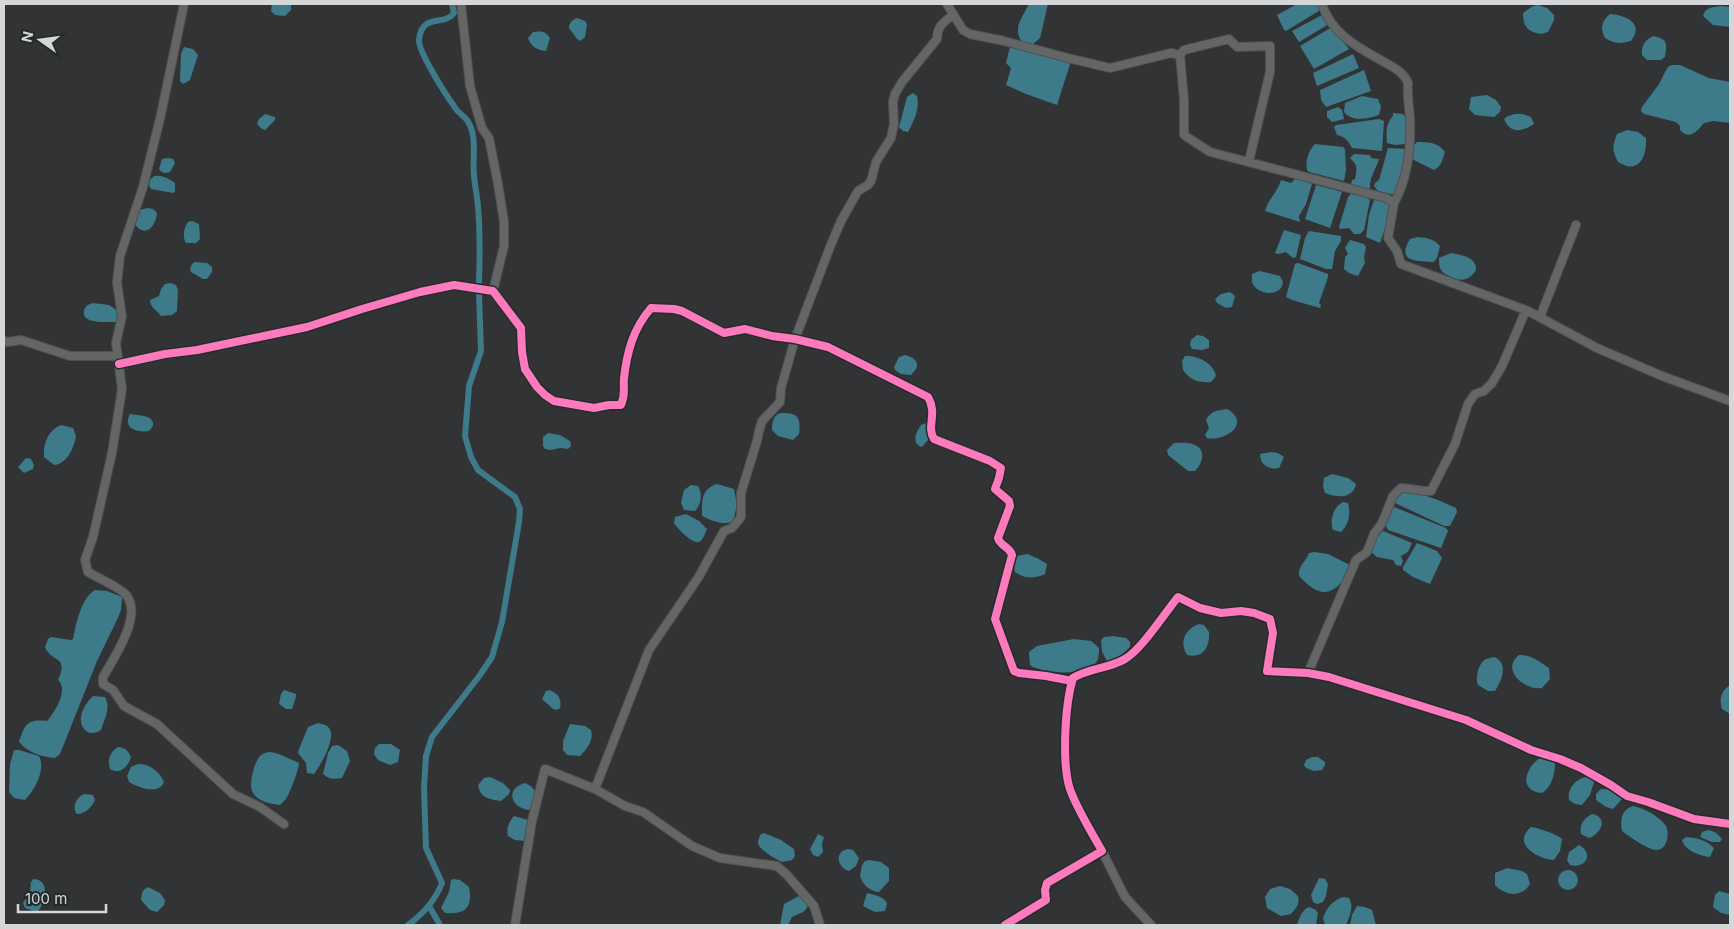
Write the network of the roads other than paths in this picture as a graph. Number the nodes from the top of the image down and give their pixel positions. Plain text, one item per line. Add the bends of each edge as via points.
1 (184, 4) edge
2 (461, 4) edge
3 (946, 4) edge
4 (1322, 4) edge
5 (954, 15) junction
6 (1180, 55) junction
7 (1249, 161) junction
8 (1394, 203) junction
9 (1576, 225) dead end
10 (493, 291) junction
11 (1526, 310) junction
12 (1540, 317) junction
13 (796, 339) junction
14 (4, 341) edge
15 (118, 360) junction
16 (1730, 401) edge
17 (1308, 672) junction
18 (1072, 681) junction
19 (595, 788) junction
20 (284, 824) dead end
21 (1730, 824) edge
22 (1102, 851) junction
23 (515, 925) edge
24 (820, 925) edge
25 (1005, 925) edge
26 (1151, 925) edge

1 - 15 street via 160,119 120,256 117,283 122,316 116,343
2 - 10 street via 470,86 482,128 489,138 504,222 504,246
3 - 5 street
4 - 8 street via 1338,33 1393,66 1408,82 1406,166 1401,190
5 - 6 street via 962,30 970,34 1110,68 1171,53
5 - 13 street via 939,26 936,39 895,94 891,138 876,162 871,181 858,191 841,221
6 - 7 street via 1184,135 1210,152
6 - 7 street via 1184,50 1229,38 1237,47 1270,46 1270,72
7 - 8 street via 1386,198
8 - 11 street via 1388,238 1401,264
9 - 12 street
10 - 13 street via 521,328 525,369 537,387 554,401 594,408 621,405 625,395 626,355 635,331 651,308 682,311 724,332 745,329
10 - 15 street via 454,285 420,292 308,327 197,350
11 - 12 street
11 - 17 street via 1492,383 1475,394 1468,404 1455,444 1431,491 1401,488 1393,496 1367,552 1356,560
12 - 16 street via 1597,348
13 - 18 street via 828,348 928,397 933,404 931,426 934,439 999,466 1001,473 995,489 1009,501 1010,506 998,538 1012,555 995,618 1002,642 1014,671
13 - 19 street via 780,402 758,430 742,493 740,517 732,528 724,530 698,578 649,650
14 - 15 street via 21,340 70,356
15 - 20 street via 122,389 115,434 85,560 88,572 127,594 132,605 126,638 103,677 103,684 113,690 124,706 156,724 233,794
17 - 18 street via 1267,671 1273,633 1270,619 1241,611 1221,613 1200,608 1178,597 1125,659 1084,672
17 - 21 street via 1466,720 1531,750 1581,768 1627,796 1694,819
18 - 22 street via 1065,745 1069,787
19 - 23 street via 544,768
19 - 24 street via 625,806 643,812 692,846 720,858 777,866 814,906
22 - 25 street via 1047,883 1046,900
22 - 26 street via 1125,897

